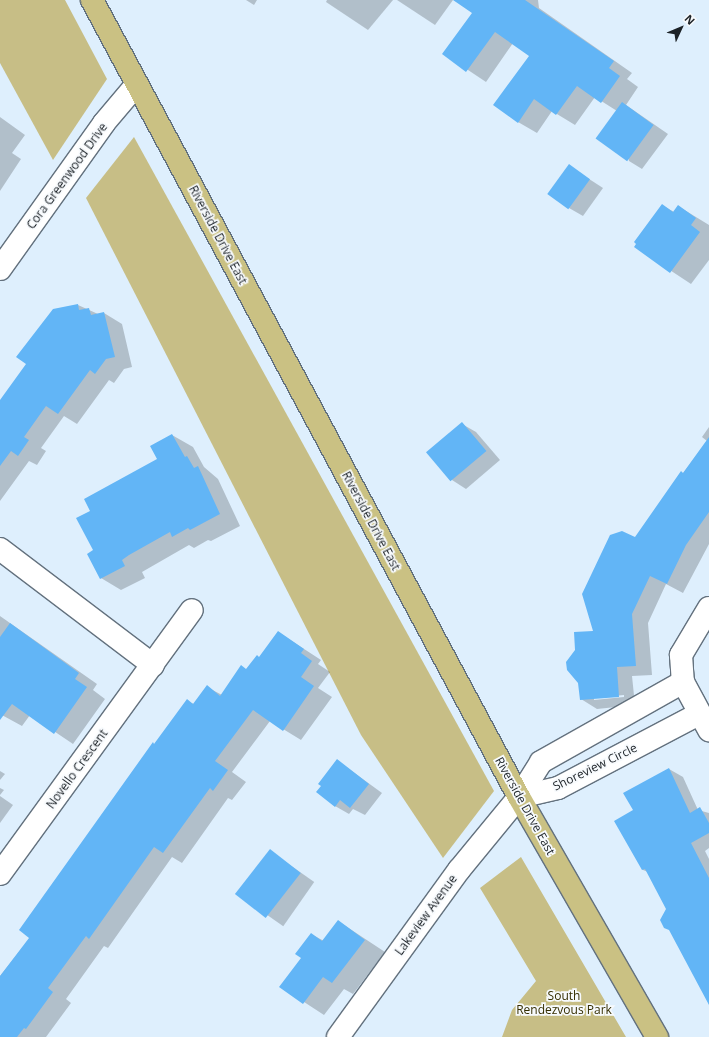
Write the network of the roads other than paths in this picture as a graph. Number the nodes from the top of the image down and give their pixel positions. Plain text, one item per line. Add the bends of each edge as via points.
1 (92, 0) edge
2 (137, 84) junction
3 (0, 269) edge
4 (0, 549) edge
5 (709, 608) edge
6 (192, 610) dead end
7 (153, 665) junction
8 (683, 682) junction
9 (704, 722) edge
10 (519, 797) junction
11 (0, 874) edge
12 (338, 1037) edge
13 (657, 1037) edge

1 - 2 main road, Riverside Drive East
2 - 3 street, Cora Greenwood Drive via 104,123
2 - 10 main road, Riverside Drive East
4 - 7 street
5 - 8 street, Shoreview Circle via 681,655
6 - 7 street, Novello Crescent
7 - 11 street, Novello Crescent
8 - 9 street, Shoreview Circle
8 - 10 street, Shoreview Circle via 541,762
9 - 10 street, Shoreview Circle via 558,788
10 - 12 street, Lakeview Avenue via 459,870
10 - 13 main road, Riverside Drive East

